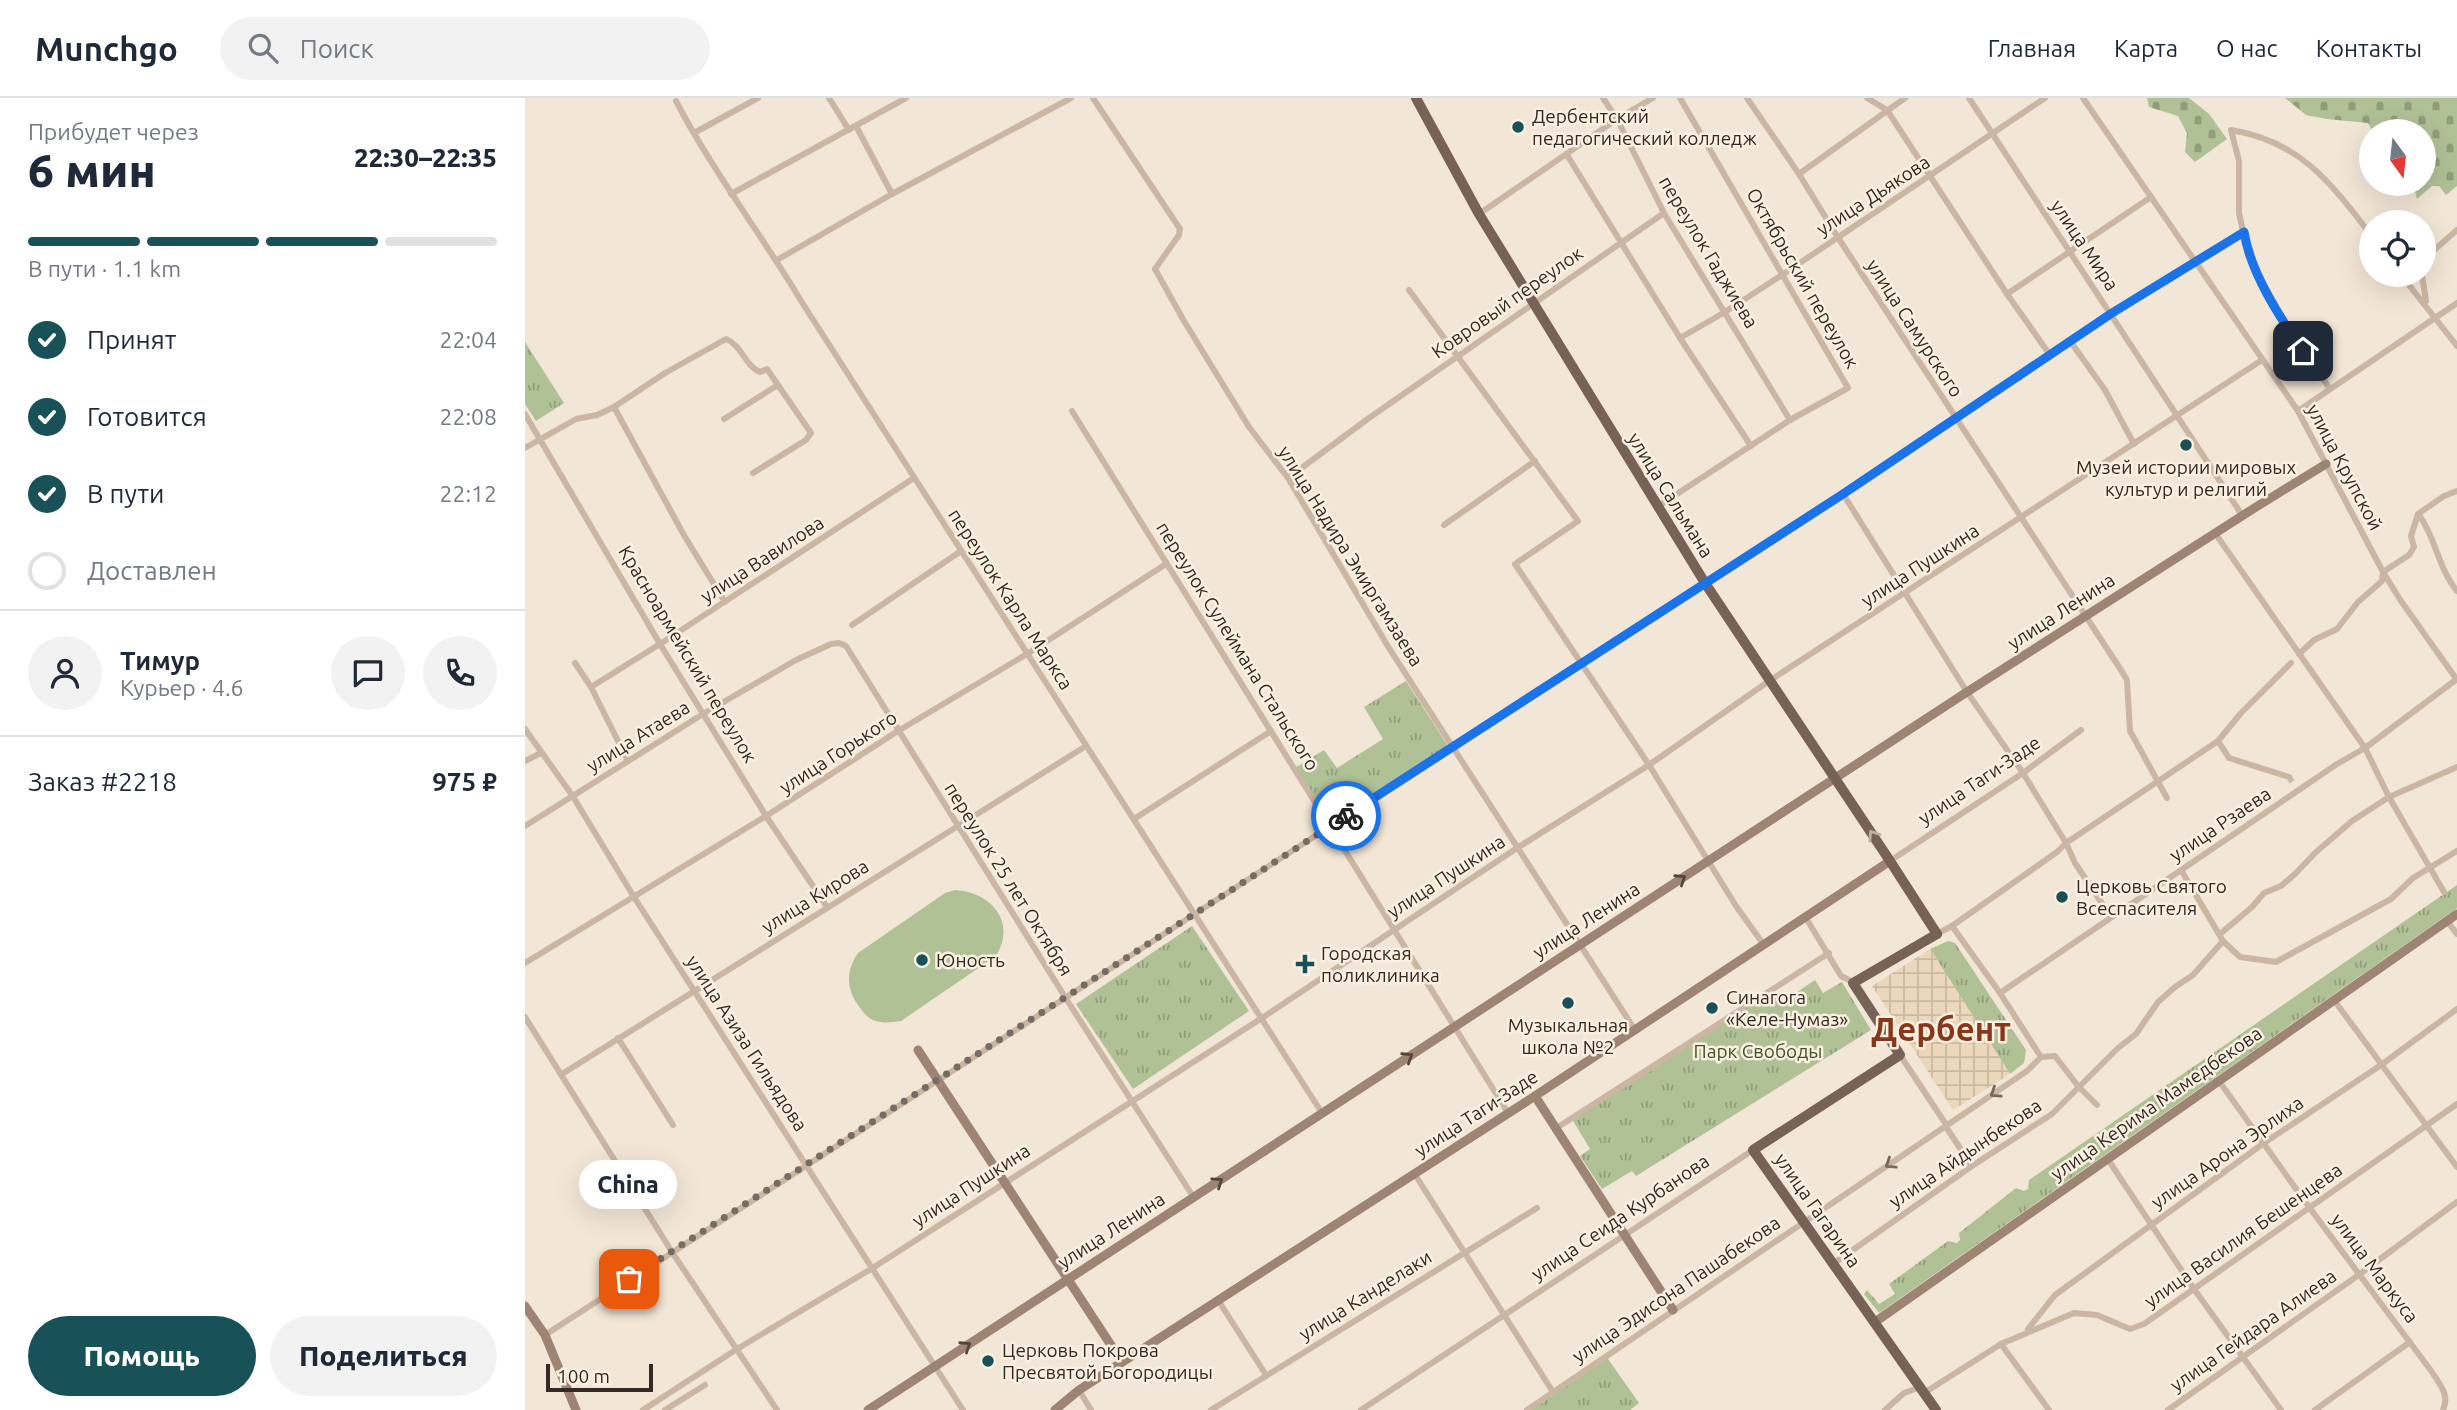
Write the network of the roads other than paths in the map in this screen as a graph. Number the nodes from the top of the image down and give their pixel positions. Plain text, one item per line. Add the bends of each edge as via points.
1 (758, 98) edge
2 (829, 98) edge
3 (906, 98) edge
4 (1071, 98) edge
5 (1093, 98) edge
6 (1416, 98) edge
7 (1603, 98) edge
8 (1653, 98) edge
9 (1680, 98) edge
10 (1747, 98) edge
11 (1867, 98) edge
12 (1905, 98) edge
13 (1969, 98) edge
14 (2045, 98) edge
15 (2083, 98) edge
16 (676, 101) dead end
17 (1887, 110) junction
18 (1617, 119) junction
19 (856, 126) junction
20 (849, 130) junction
21 (694, 133) junction
22 (1992, 135) junction
23 (1567, 155) junction
24 (1800, 174) junction
25 (1931, 177) junction
26 (731, 194) junction
27 (892, 194) junction
28 (2151, 197) junction
29 (1664, 212) junction
30 (1479, 214) junction
31 (2359, 220) edge
32 (2457, 230) edge
33 (2244, 232) junction
34 (1837, 236) junction
35 (1622, 241) junction
36 (2436, 247) edge
37 (2070, 251) junction
38 (776, 260) junction
39 (2194, 262) junction
40 (1782, 275) junction
41 (2411, 287) edge
42 (2423, 287) edge
43 (1409, 290) dead end
44 (2007, 294) junction
45 (1532, 303) junction
46 (2457, 303) edge
47 (2428, 306) junction
48 (1725, 312) junction
49 (2112, 313) junction
50 (2435, 319) junction
51 (1680, 338) junction
52 (2070, 341) junction
53 (2457, 346) edge
54 (2050, 355) junction
55 (1457, 357) junction
56 (2262, 359) junction
57 (778, 385) junction
58 (2330, 389) junction
59 (614, 407) junction
60 (1072, 411) dead end
61 (2298, 411) junction
62 (525, 414) edge
63 (2178, 415) junction
64 (1955, 418) junction
65 (724, 419) dead end
66 (1790, 420) junction
67 (541, 439) junction
68 (2134, 444) junction
69 (1751, 446) junction
70 (525, 448) edge
71 (1535, 461) junction
72 (2326, 464) junction
73 (753, 473) dead end
74 (914, 478) junction
75 (1287, 478) junction
76 (2457, 491) edge
77 (1843, 494) junction
78 (1657, 507) junction
79 (2419, 514) junction
80 (2242, 515) junction
81 (2021, 518) junction
82 (1444, 525) dead end
83 (2215, 533) junction
84 (961, 551) junction
85 (1167, 564) junction
86 (2383, 572) junction
87 (1705, 583) junction
88 (2457, 591) edge
89 (1905, 593) junction
90 (725, 602) junction
91 (2085, 616) junction
92 (852, 625) dead end
93 (660, 644) junction
94 (845, 646) joint
95 (1027, 654) junction
96 (2299, 654) junction
97 (575, 663) dead end
98 (2291, 663) dead end
99 (1580, 664) junction
100 (2457, 679) edge
101 (1769, 681) junction
102 (591, 687) junction
103 (1967, 692) junction
104 (703, 714) junction
105 (525, 729) edge
106 (2081, 730) dead end
107 (898, 731) junction
108 (1271, 732) junction
109 (2218, 741) junction
110 (1086, 746) junction
111 (1453, 746) junction
112 (2365, 748) junction
113 (541, 753) junction
114 (525, 761) edge
115 (628, 761) junction
116 (1649, 765) junction
117 (2457, 767) edge
118 (2023, 773) junction
119 (1834, 779) junction
120 (2158, 783) junction
121 (2298, 791) junction
122 (572, 795) junction
123 (2389, 797) junction
124 (2167, 798) dead end
125 (766, 816) junction
126 (1134, 819) junction
127 (525, 826) edge
128 (1330, 826) junction
129 (958, 827) junction
130 (2066, 843) junction
131 (1517, 848) junction
132 (2457, 851) edge
133 (1893, 859) junction
134 (1709, 861) junction
135 (2428, 867) junction
136 (2181, 870) junction
137 (2444, 892) dead end
138 (634, 897) junction
139 (827, 907) junction
140 (1194, 914) junction
141 (2457, 914) edge
142 (2111, 917) junction
143 (1806, 918) junction
144 (2447, 921) junction
145 (1952, 926) junction
146 (1394, 930) junction
147 (1937, 934) junction
148 (2220, 934) junction
149 (2457, 934) edge
150 (2223, 941) junction
151 (1579, 945) junction
152 (1764, 945) junction
153 (1829, 953) junction
154 (525, 963) edge
155 (1854, 983) junction
156 (696, 990) junction
157 (2000, 992) junction
158 (1065, 997) junction
159 (2334, 1000) junction
160 (2457, 1009) edge
161 (525, 1017) edge
162 (1262, 1018) junction
163 (1454, 1027) junction
164 (1635, 1030) junction
165 (618, 1038) junction
166 (918, 1050) dead end
167 (1901, 1056) junction
168 (2041, 1057) junction
169 (2381, 1065) junction
170 (562, 1074) junction
171 (938, 1080) junction
172 (2219, 1081) junction
173 (2078, 1086) junction
174 (1535, 1096) junction
175 (1133, 1100) junction
176 (2457, 1104) edge
177 (2097, 1105) dead end
178 (1322, 1113) junction
179 (1508, 1113) junction
180 (673, 1125) dead end
181 (1947, 1126) junction
182 (2427, 1126) junction
183 (1555, 1129) junction
184 (2264, 1143) junction
185 (1753, 1150) junction
186 (2107, 1158) junction
187 (806, 1165) junction
188 (1972, 1167) junction
189 (2457, 1167) edge
190 (1414, 1173) junction
191 (1005, 1182) junction
192 (1194, 1198) junction
193 (2457, 1202) edge
194 (2309, 1207) junction
195 (1537, 1208) dead end
196 (1804, 1221) junction
197 (2151, 1224) junction
198 (1625, 1234) junction
199 (672, 1252) junction
200 (1464, 1252) junction
201 (1834, 1263) junction
202 (871, 1269) junction
203 (2360, 1274) junction
204 (1069, 1279) junction
205 (2194, 1289) junction
206 (1217, 1300) junction
207 (525, 1306) edge
208 (1673, 1310) junction
209 (1504, 1315) junction
210 (1875, 1322) junction
211 (2026, 1332) junction
212 (545, 1335) junction
213 (2410, 1342) junction
214 (2001, 1344) junction
215 (737, 1349) junction
216 (2243, 1356) junction
217 (1122, 1362) junction
218 (935, 1366) junction
219 (1266, 1375) junction
220 (705, 1385) dead end
221 (1921, 1389) junction
222 (1079, 1390) junction
223 (1553, 1392) junction
224 (576, 1410) edge
225 (643, 1410) edge
226 (665, 1410) edge
227 (777, 1410) edge
228 (867, 1410) edge
229 (963, 1410) edge
230 (1055, 1410) edge
231 (1091, 1410) edge
232 (1211, 1410) edge
233 (1361, 1410) edge
234 (1527, 1410) edge
235 (1885, 1410) edge
236 (1937, 1410) edge
237 (2049, 1410) edge
238 (2168, 1410) edge
239 (2281, 1410) edge
240 (2315, 1410) edge
241 (2443, 1410) edge

1 - 21 street
2 - 20 street
3 - 19 street
4 - 27 street
5 - 75 street, улица Надира Эмиргамзаева via 1180,229 1155,269 1157,276 1249,427
6 - 30 main road, улица Сальмана
7 - 18 street, переулок Гаджиева
8 - 18 street
9 - 40 street, Октябрьский переулок
10 - 24 street, улица Самурского
11 - 17 street
12 - 17 street
13 - 22 street, улица Мира
14 - 22 street, улица Дьякова
15 - 28 street, улица Крупской
16 - 21 street, переулок Карла Маркса
17 - 24 street
17 - 25 street
18 - 23 street
18 - 29 street, переулок Гаджиева
19 - 20 street
19 - 27 street
20 - 26 street
21 - 26 street, переулок Карла Маркса
22 - 25 street, улица Дьякова
22 - 37 street, улица Мира
23 - 30 street
23 - 35 street
24 - 34 street, улица Самурского
25 - 34 street, улица Дьякова
25 - 44 street
26 - 38 street, переулок Карла Маркса
27 - 38 street
28 - 37 street
28 - 39 street, улица Крупской
29 - 35 street, Ковровый переулок
29 - 48 street, переулок Гаджиева
30 - 45 main road, улица Сальмана
31 - 33 street via 2325,177 2274,141 2231,130 2239,161 2239,214
32 - 36 street
33 - 39 street
33 - 58 street via 2248,256 2283,320
34 - 40 street, улица Дьякова
34 - 64 street, улица Самурского
35 - 45 street, Ковровый переулок
35 - 51 street
37 - 44 street
37 - 49 street, улица Мира
38 - 74 street, переулок Карла Маркса
39 - 49 street
39 - 56 street, улица Крупской
40 - 48 street, улица Дьякова
40 - 66 street, Октябрьский переулок via 1849,388
41 - 47 street
42 - 47 street
43 - 55 street
44 - 54 street
45 - 55 street, Ковровый переулок
45 - 78 main road, улица Сальмана
46 - 50 street
47 - 50 street
48 - 51 street, улица Дьякова
48 - 66 street, переулок Гаджиева
49 - 52 street
49 - 63 street, улица Мира
50 - 53 street
50 - 58 street
51 - 69 street
52 - 54 street
52 - 68 street via 2105,390
54 - 64 street
55 - 71 street
55 - 75 street, Ковровый переулок
56 - 61 street, улица Крупской
56 - 63 street, улица Пушкина
57 - 59 street via 767,369 751,368 735,343 726,339
57 - 65 street
57 - 73 street via 811,433
58 - 61 street
59 - 67 street via 576,419
59 - 90 street
60 - 85 street, переулок Сулеймана Стальского
61 - 72 street, улица Крупской
62 - 67 street, Красноармейский переулок
63 - 68 street, улица Пушкина
63 - 80 street, улица Мира
64 - 77 street
64 - 81 street, улица Самурского
66 - 69 street, Октябрьский переулок
67 - 70 street
67 - 93 street, Красноармейский переулок
68 - 81 street, улица Пушкина
69 - 78 street, Октябрьский переулок
71 - 82 street
71 - 99 street via 1578,521 1515,564
72 - 80 street, улица Ленина
72 - 86 street, улица Крупской
74 - 84 street, переулок Карла Маркса
74 - 90 street, улица Вавилова
75 - 111 street, улица Надира Эмиргамзаева
76 - 79 street
77 - 87 street
77 - 89 street
78 - 87 main road, улица Сальмана
79 - 86 street via 2411,536 2414,547
79 - 88 street
80 - 83 street, улица Ленина
81 - 89 street, улица Пушкина
81 - 91 street, улица Самурского
83 - 91 street, улица Ленина
83 - 96 street
84 - 92 street
84 - 95 street, переулок Карла Маркса
85 - 95 street, улица Горького
85 - 108 street, переулок Сулеймана Стальского
86 - 96 street via 2382,581 2337,629
86 - 100 street, улица Крупской
87 - 99 street
87 - 101 main road, улица Сальмана
89 - 101 street, улица Пушкина
89 - 103 street
90 - 93 street, улица Вавилова
91 - 103 street, улица Ленина
91 - 120 street, улица Самурского via 2127,680 2130,731
93 - 102 street, улица Вавилова
93 - 104 street, Красноармейский переулок
94 - 104 street, улица Атаева via 831,644 817,650
94 - 107 street, переулок 25 лет Октября
95 - 107 street, улица Горького
95 - 110 street, переулок Карла Маркса
96 - 112 street
97 - 102 street
98 - 109 street
99 - 111 street
99 - 116 street
100 - 112 street, улица Рзаева
101 - 116 street, улица Пушкина
101 - 119 main road, улица Сальмана
102 - 115 street
103 - 118 street
103 - 119 street, улица Ленина
104 - 115 street, улица Атаева
104 - 125 street, Красноармейский переулок
105 - 113 street, улица Азиза Гильядова
106 - 118 street, улица Таги-Заде
107 - 125 street, улица Горького
107 - 129 street, переулок 25 лет Октября
108 - 126 street
108 - 128 street, переулок Сулеймана Стальского
109 - 120 street
109 - 121 street via 2229,758 2291,780
110 - 126 street, переулок Карла Маркса
110 - 129 street, улица Кирова
111 - 128 street
111 - 131 street, улица Надира Эмиргамзаева
112 - 121 street, улица Рзаева
112 - 123 street
113 - 114 street
113 - 122 street, улица Азиза Гильядова
115 - 122 street, улица Атаева
116 - 131 street, улица Пушкина
116 - 134 street
117 - 123 street
118 - 130 street
118 - 133 street, улица Таги-Заде
133 -> 119 main road, улица Сальмана
119 - 134 street, улица Ленина
120 - 124 street
120 - 130 street
121 - 136 street, улица Рзаева
122 - 127 street, улица Атаева
122 - 138 street, улица Азиза Гильядова
123 - 135 street
123 - 148 street via 2352,821
125 - 138 street, улица Горького
125 - 139 street, Красноармейский переулок
126 - 140 street, переулок Карла Маркса
128 - 140 street
128 - 146 street, переулок Сулеймана Стальского
129 - 139 street, улица Кирова
129 - 158 street, переулок 25 лет Октября
130 - 142 street
130 - 145 street
131 - 146 street, улица Пушкина
131 - 151 street, улица Надира Эмиргамзаева
132 - 135 street
133 - 143 street, улица Таги-Заде
133 - 147 main road, улица Сальмана
151 -> 134 street, улица Ленина
134 - 152 street
135 - 137 street
135 - 150 street via 2391,899 2276,962 2240,957
136 - 142 street, улица Рзаева
136 - 148 street
138 - 154 street, улица Горького
138 - 156 street, улица Азиза Гильядова
139 - 156 street, улица Кирова
140 - 158 street
140 - 162 street, переулок Карла Маркса
141 - 144 street, улица Керима Мамедбекова
142 - 157 street, улица Рзаева
143 - 152 street, улица Таги-Заде
143 - 153 street
144 - 149 street
144 - 159 street, улица Керима Мамедбекова
145 - 147 street
145 - 157 street
146 - 162 street, улица Пушкина
146 - 163 street, переулок Сулеймана Стальского
147 - 155 main road
148 - 150 street
150 - 173 street, улица Айдынбекова via 2193,975 2158,1002 2129,1041
151 - 163 street, улица Ленина
151 - 164 street, улица Надира Эмиргамзаева
152 - 164 street, улица Таги-Заде
153 - 155 street via 1841,976
153 - 183 street
155 - 167 main road
156 - 165 street, улица Кирова
156 - 187 street, улица Азиза Гильядова
157 - 168 street
158 - 171 street
158 - 175 street, переулок 25 лет Октября
159 - 169 street
159 - 172 street, улица Керима Мамедбекова
160 - 169 street, улица Арона Эрлиха
161 - 170 street
162 - 175 street, улица Пушкина
162 - 178 street, переулок Карла Маркса
178 -> 163 street, улица Ленина
163 - 179 street, переулок Сулеймана Стальского
164 - 174 street, улица Таги-Заде
165 - 170 street, улица Кирова
165 - 180 street
166 - 171 street
167 - 181 street
167 - 185 main road, улица Сеида Курбанова
167 - 196 main road, улица Гагарина via 1755,1151
168 - 173 street via 2055,1056
168 -> 181 street, улица Эдисона Пашабекова via 2027,1072
169 - 182 street
169 - 184 street, улица Арона Эрлиха
170 - 199 street
171 - 187 street
171 - 191 street
172 - 184 street, улица Маркуса
172 - 186 street, улица Керима Мамедбекова
173 - 177 street
173 - 188 street, улица Айдынбекова via 2052,1114
174 - 179 street, улица Таги-Заде
174 - 183 street
175 - 191 street, улица Пушкина
175 - 192 street, переулок 25 лет Октября
176 - 182 street, улица Василия Бешенцева
192 -> 178 street, улица Ленина
179 - 190 street, улица Таги-Заде
181 - 188 street
181 -> 196 street, улица Эдисона Пашабекова
182 - 189 street
182 - 194 street, улица Василия Бешенцева
183 - 198 street
184 - 194 street, улица Маркуса
184 - 197 street, улица Арона Эрлиха
185 - 196 main road, улица Гагарина
185 - 198 street, улица Сеида Курбанова
186 - 197 street
186 - 210 street, улица Керима Мамедбекова
187 - 199 street
187 - 202 street, улица Азиза Гильядова
188 - 201 street, улица Айдынбекова
190 - 200 street
190 - 206 street, улица Таги-Заде
191 - 202 street, улица Пушкина
191 - 204 street
192 - 204 street, улица Ленина
193 - 203 street, улица Гейдара Алиева
194 - 203 street, улица Маркуса
194 - 205 street, улица Василия Бешенцева
195 - 200 street, улица Канделаки
196 - 201 main road, улица Гагарина
196 - 208 street, улица Эдисона Пашабекова
197 - 205 street
197 - 211 street, улица Арона Эрлиха via 2055,1295
198 - 208 street
198 - 209 street, улица Сеида Курбанова
199 - 212 street
199 - 215 street
200 - 209 street
200 - 219 street, улица Канделаки
201 - 210 main road, улица Гагарина
201 - 221 main road, улица Гагарина
202 - 215 street, улица Пушкина
202 - 218 street, улица Азиза Гильядова
203 - 213 street, улица Маркуса
203 - 216 street, улица Гейдара Алиева
204 - 217 street
218 -> 204 street, улица Ленина
205 - 211 street, улица Василия Бешенцева via 2130,1329 2097,1315 2074,1313
205 - 216 street
206 - 217 street, улица Таги-Заде
206 - 219 street
207 - 212 street
208 - 223 street, улица Эдисона Пашабекова
209 - 223 street
209 - 233 street, улица Сеида Курбанова
210 - 221 main road, улица Гагарина
211 - 214 street, улица Василия Бешенцева
212 - 224 street
213 - 240 street
213 - 241 street, улица Маркуса via 2445,1393
214 - 221 street, улица Василия Бешенцева
214 - 237 street
215 - 225 street, улица Пушкина
215 - 227 street
216 - 238 street, улица Гейдара Алиева
216 - 239 street
217 - 222 street, улица Таги-Заде
218 - 228 street, улица Ленина
218 - 229 street, улица Азиза Гильядова
219 - 232 street, улица Канделаки
220 - 226 street
221 - 235 street, улица Василия Бешенцева via 1904,1393
221 - 236 main road, улица Гагарина
222 - 230 street, улица Таги-Заде
222 - 231 street
223 - 234 street, улица Эдисона Пашабекова

